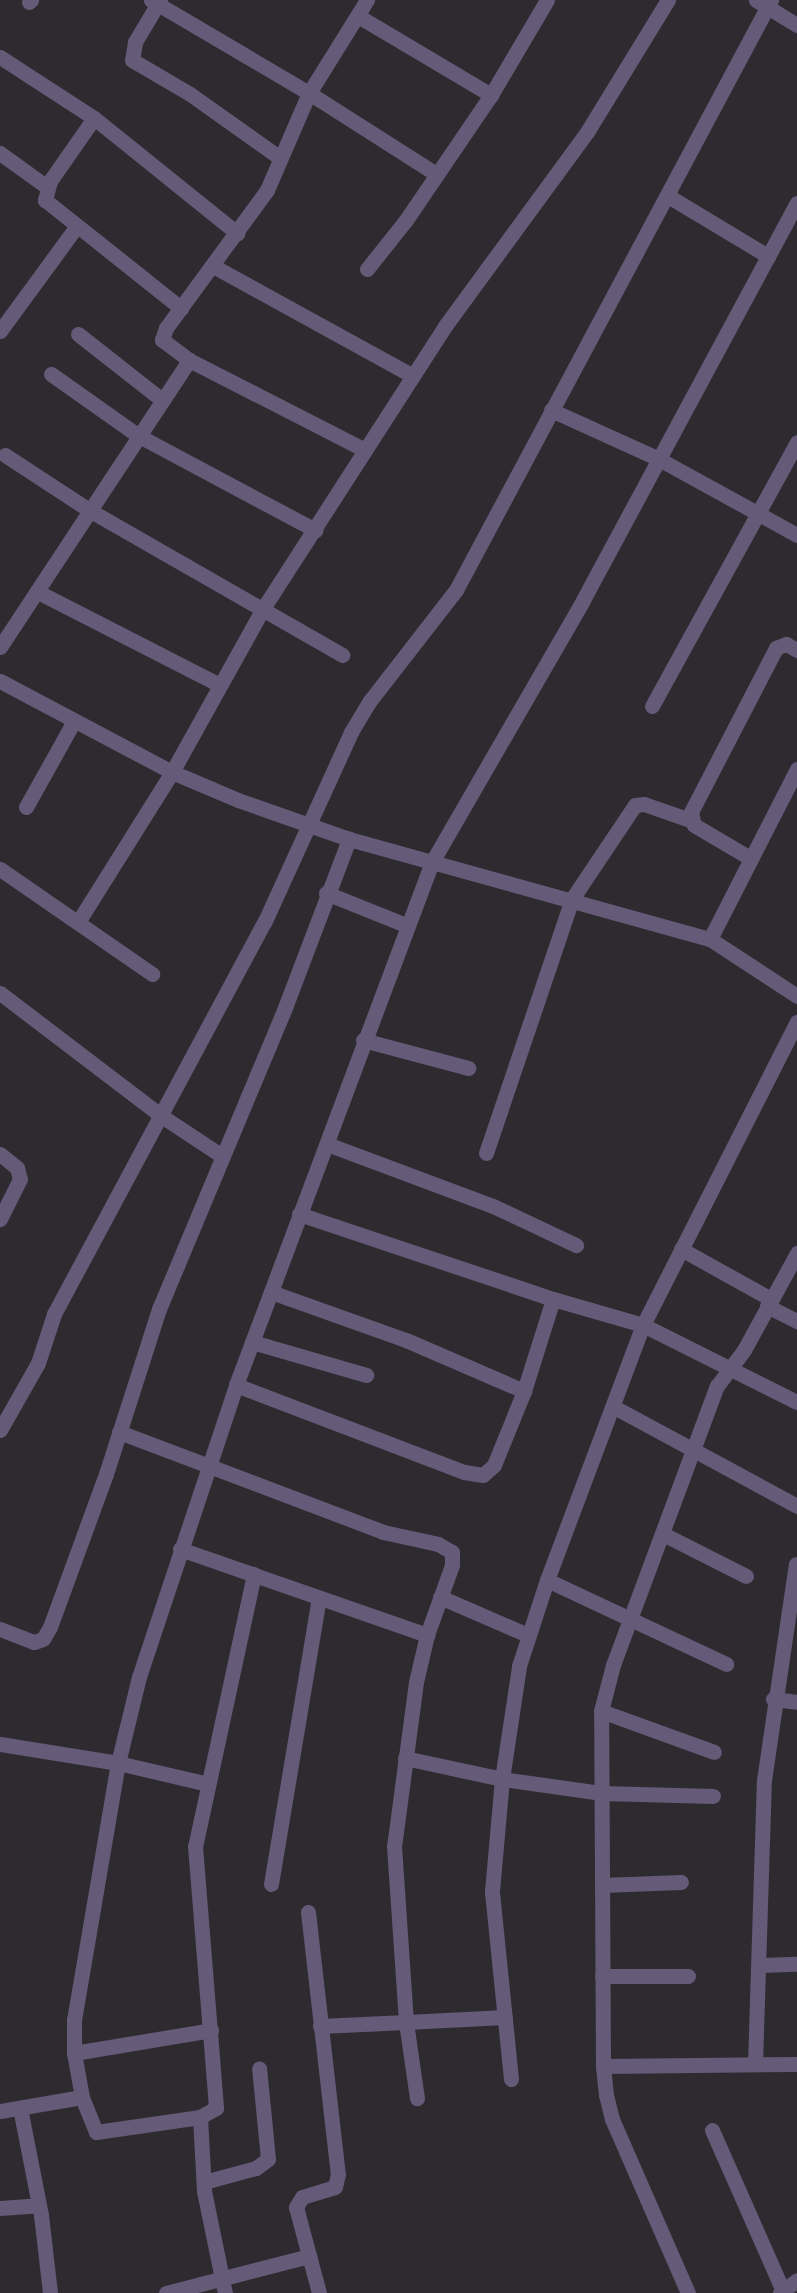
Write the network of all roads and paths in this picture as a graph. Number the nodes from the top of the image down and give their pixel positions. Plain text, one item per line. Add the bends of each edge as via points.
1 (367, 0) edge
2 (547, 0) edge
3 (668, 0) edge
4 (156, 1) edge
5 (765, 2) edge
6 (358, 16) junction
7 (797, 26) edge
8 (0, 57) edge
9 (309, 93) junction
10 (491, 95) junction
11 (94, 118) junction
12 (0, 153) edge
13 (280, 158) junction
14 (436, 174) junction
15 (47, 187) junction
16 (668, 196) junction
17 (797, 203) edge
18 (76, 227) junction
19 (237, 233) junction
20 (768, 256) junction
21 (213, 266) junction
22 (367, 269) dead end
23 (181, 308) junction
24 (0, 331) edge
25 (78, 334) dead end
26 (189, 360) junction
27 (51, 374) dead end
28 (413, 376) junction
29 (161, 399) junction
30 (551, 410) junction
31 (139, 436) junction
32 (797, 442) edge
33 (365, 450) junction
34 (4, 455) dead end
35 (657, 458) junction
36 (89, 510) junction
37 (758, 513) junction
38 (315, 530) junction
39 (797, 535) edge
40 (38, 592) junction
41 (264, 607) junction
42 (0, 647) edge
43 (797, 650) edge
44 (342, 655) dead end
45 (0, 681) edge
46 (220, 685) junction
47 (652, 706) dead end
48 (74, 721) junction
49 (797, 769) edge
50 (172, 772) junction
51 (791, 793) edge
52 (26, 807) dead end
53 (690, 819) junction
54 (310, 825) junction
55 (349, 839) junction
56 (750, 858) junction
57 (432, 862) junction
58 (0, 869) edge
59 (326, 893) junction
60 (572, 899) junction
61 (78, 922) junction
62 (408, 926) junction
63 (710, 939) junction
64 (152, 974) dead end
65 (0, 993) edge
66 (797, 996) edge
67 (797, 1022) edge
68 (363, 1040) junction
69 (468, 1068) dead end
70 (160, 1115) junction
71 (327, 1144) junction
72 (486, 1153) dead end
73 (0, 1154) edge
74 (222, 1156) junction
75 (299, 1214) junction
76 (0, 1219) edge
77 (576, 1245) dead end
78 (681, 1249) junction
79 (797, 1252) edge
80 (271, 1292) junction
81 (553, 1299) junction
82 (769, 1303) junction
83 (797, 1321) edge
84 (643, 1325) junction
85 (252, 1342) junction
86 (726, 1369) junction
87 (366, 1375) dead end
88 (236, 1385) junction
89 (524, 1391) junction
90 (797, 1402) edge
91 (614, 1407) junction
92 (0, 1430) edge
93 (119, 1432) junction
94 (692, 1449) junction
95 (208, 1467) junction
96 (797, 1506) edge
97 (663, 1534) junction
98 (180, 1549) junction
99 (796, 1564) edge
100 (254, 1574) junction
101 (746, 1576) dead end
102 (547, 1580) junction
103 (440, 1597) junction
104 (319, 1598) junction
105 (631, 1620) junction
106 (0, 1629) edge
107 (427, 1635) junction
108 (528, 1635) junction
109 (726, 1664) dead end
110 (773, 1699) junction
111 (797, 1702) edge
112 (601, 1711) junction
113 (0, 1744) edge
114 (714, 1752) dead end
115 (405, 1758) junction
116 (118, 1763) junction
117 (502, 1779) junction
118 (208, 1784) junction
119 (602, 1793) junction
120 (713, 1796) dead end
121 (681, 1882) dead end
122 (271, 1884) dead end
123 (602, 1885) junction
124 (308, 1912) dead end
125 (797, 1964) edge
126 (759, 1965) junction
127 (602, 1976) junction
128 (688, 1976) dead end
129 (505, 2017) junction
130 (406, 2022) junction
131 (320, 2026) junction
132 (211, 2030) junction
133 (74, 2053) junction
134 (755, 2064) junction
135 (797, 2064) edge
136 (603, 2066) junction
137 (260, 2068) dead end
138 (510, 2079) dead end
139 (82, 2097) junction
140 (417, 2098) dead end
141 (20, 2108) junction
142 (0, 2110) edge
143 (201, 2117) junction
144 (712, 2130) dead end
145 (204, 2182) junction
146 (39, 2205) junction
147 (0, 2208) edge
148 (309, 2256) junction
149 (797, 2280) edge
150 (223, 2286) edge
151 (782, 2292) edge
152 (50, 2293) edge
153 (166, 2293) edge
154 (319, 2293) edge
155 (688, 2293) edge

1 - 6 street
2 - 10 street
3 - 28 street via 586,132 520,219
4 - 9 street
4 - 13 street via 135,42 132,60 190,94
5 - 7 street
5 - 16 street
6 - 9 street
6 - 10 street
8 - 11 street
9 - 13 street
9 - 14 street
10 - 14 street
11 - 15 street
11 - 19 street
12 - 15 street
13 - 19 street via 267,190
14 - 22 street
15 - 18 street via 48,203
16 - 20 street
16 - 30 street
17 - 20 street
18 - 23 street
18 - 24 street
19 - 21 street
20 - 35 street
21 - 23 street
21 - 28 street
23 - 26 street via 162,340
25 - 29 street
26 - 29 street
26 - 33 street
27 - 31 street
28 - 33 street
29 - 31 street
30 - 35 street
30 - 54 street via 456,590 369,702 351,732
31 - 36 street
31 - 38 street
32 - 37 street
33 - 38 street
34 - 36 street
35 - 37 street
35 - 57 street via 583,600
36 - 40 street
36 - 41 street
37 - 39 street
37 - 47 street
38 - 41 street
40 - 42 street
40 - 46 street
41 - 44 street
41 - 46 street
43 - 53 street via 786,644 776,648
45 - 48 street
46 - 50 street
48 - 50 street
48 - 52 street
49 - 51 street
50 - 54 street
50 - 61 street
51 - 56 street
53 - 56 street
53 - 60 street via 645,804 635,805
54 - 55 street
54 - 70 street via 266,921
55 - 57 street
55 - 59 street
56 - 63 street
57 - 60 street
57 - 62 street
58 - 61 street
59 - 62 street
59 - 74 street via 286,1005
60 - 63 street
60 - 72 street
61 - 64 street
62 - 68 street
63 - 66 street
65 - 70 street
67 - 78 street
68 - 69 street
68 - 71 street
70 - 74 street
70 - 92 street via 54,1314 38,1363
71 - 75 street
71 - 77 street via 493,1206
73 - 76 street via 17,1168 20,1179
74 - 93 street via 159,1309
75 - 80 street
75 - 81 street
78 - 82 street
78 - 84 street
79 - 82 street
80 - 85 street
80 - 89 street via 406,1340
81 - 84 street
81 - 89 street
82 - 83 street
82 - 86 street via 744,1350
84 - 86 street
84 - 91 street
85 - 87 street
85 - 88 street
86 - 90 street
86 - 94 street
88 - 89 street via 475,1475 489,1472 494,1465
88 - 95 street
91 - 94 street
91 - 102 street
93 - 95 street
93 - 106 street via 43,1639 21,1640
94 - 96 street
94 - 97 street
95 - 98 street
95 - 103 street via 384,1532 447,1547 453,1558
97 - 101 street
97 - 105 street
98 - 100 street
98 - 116 street via 139,1677
99 - 110 street
100 - 104 street
100 - 118 street
102 - 105 street
102 - 108 street
103 - 107 street
103 - 108 street
104 - 107 street
104 - 122 street
105 - 109 street
105 - 112 street via 612,1665
107 - 115 street
108 - 117 street via 513,1696
110 - 111 street
110 - 126 street via 764,1780
112 - 114 street
112 - 119 street
113 - 116 street
115 - 117 street
115 - 130 street via 394,1874
116 - 118 street
116 - 133 street via 74,2020
117 - 119 street
117 - 129 street via 492,1891
118 - 132 street via 194,1859
119 - 120 street
119 - 123 street
121 - 123 street
123 - 127 street
124 - 131 street
125 - 126 street
126 - 134 street
127 - 128 street
127 - 136 street
129 - 130 street
129 - 138 street
130 - 131 street
130 - 140 street
131 - 148 street via 338,2174 331,2190 302,2197 298,2202
132 - 133 street
132 - 143 street via 218,2096 216,2108
133 - 139 street
134 - 135 street
134 - 136 street
136 - 155 street via 612,2119
137 - 145 street via 268,2159 256,2168
139 - 141 street
139 - 143 street via 96,2132
141 - 142 street
141 - 146 street
143 - 145 street
144 - 151 street
145 - 150 street
146 - 147 street
146 - 152 street
148 - 150 street
148 - 154 street
149 - 151 street
150 - 153 street

